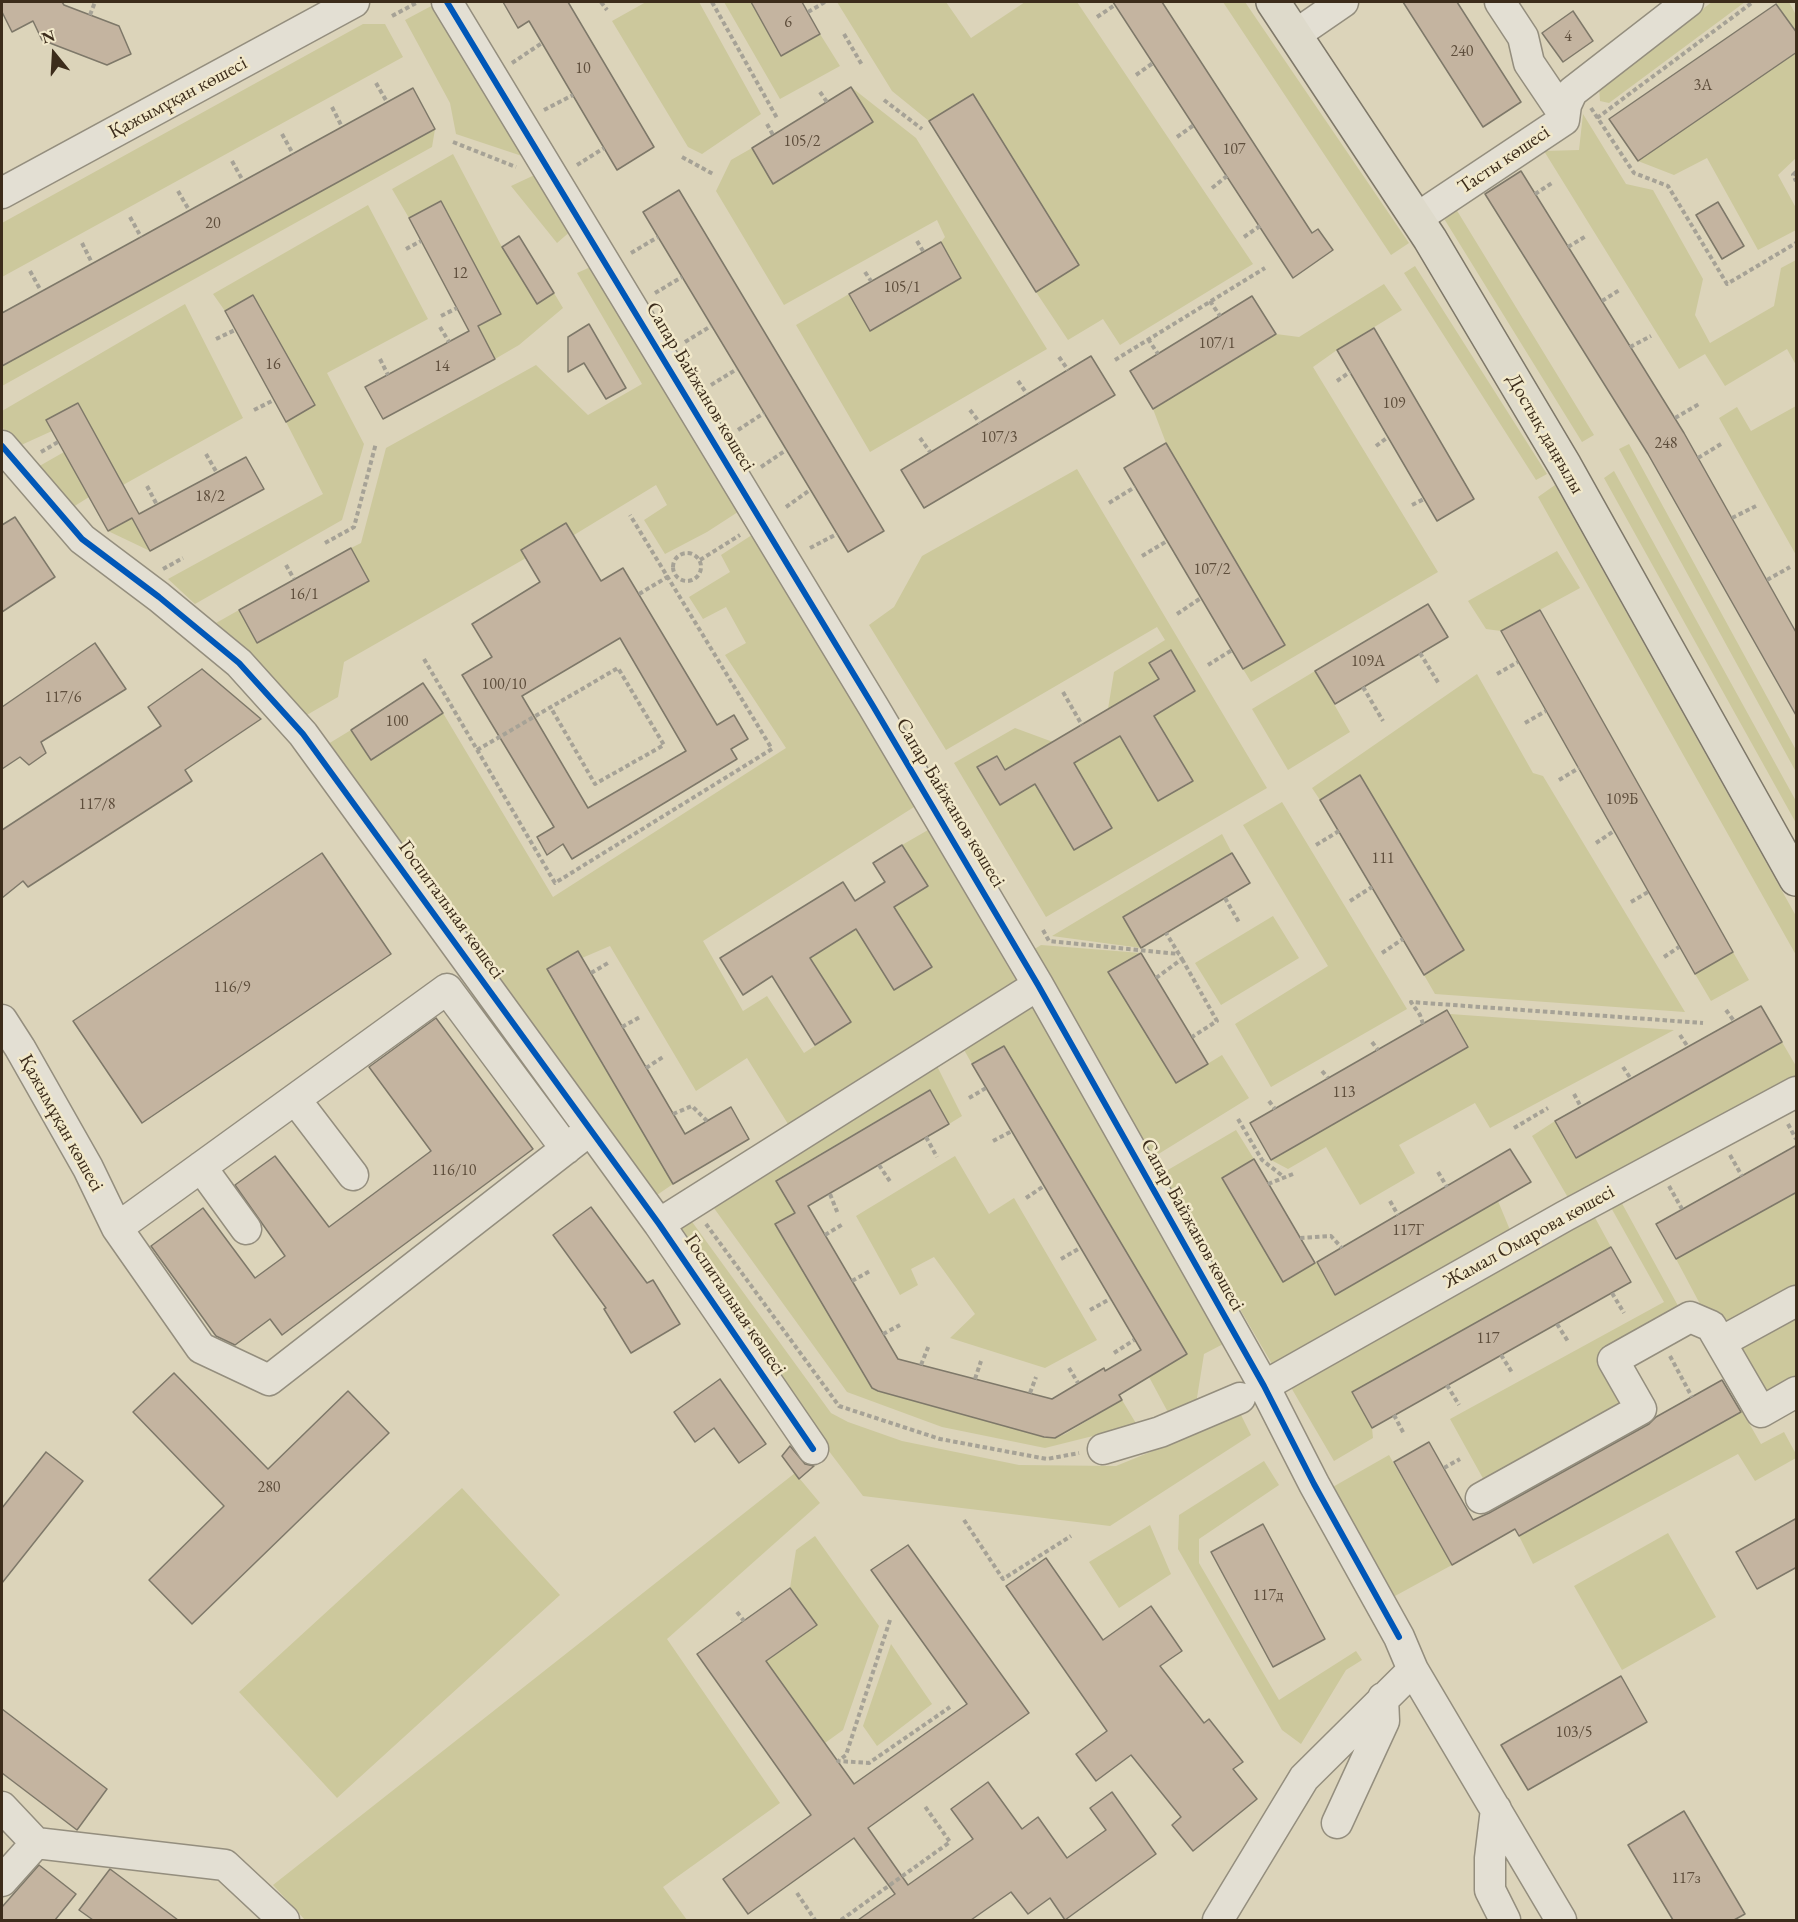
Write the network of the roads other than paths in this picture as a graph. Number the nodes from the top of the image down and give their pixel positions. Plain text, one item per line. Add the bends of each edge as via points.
1 (354, 2) edge
2 (447, 2) edge
3 (1274, 2) edge
4 (1343, 2) edge
5 (1500, 2) edge
6 (1688, 2) edge
7 (1295, 35) junction
8 (1558, 106) dead end
9 (2, 193) edge
10 (1417, 218) junction
11 (2, 446) edge
12 (1791, 858) edge
13 (1038, 984) junction
14 (2, 1020) edge
15 (1797, 1092) edge
16 (295, 1099) junction
17 (590, 1130) junction
18 (566, 1149) junction
19 (201, 1167) junction
20 (353, 1175) dead end
21 (659, 1224) junction
22 (117, 1228) junction
23 (246, 1229) dead end
24 (1797, 1301) edge
25 (1721, 1342) junction
26 (1252, 1392) junction
27 (1797, 1392) edge
28 (813, 1449) dead end
29 (1103, 1449) road end
30 (1481, 1498) dead end
31 (1413, 1670) junction
32 (1383, 1698) junction
33 (2, 1807) edge
34 (1496, 1809) junction
35 (1338, 1823) dead end
36 (36, 1843) junction
37 (2, 1881) edge
38 (284, 1920) edge
39 (1218, 1920) edge
40 (1505, 1920) edge
41 (1561, 1920) edge

1 - 9 street, Қажымұқан көшесі
2 - 13 street, Сапар Байжанов көшесі via 774,515
3 - 7 main road, Достық даңғылы
4 - 7 street
5 - 8 street via 1523,37 1529,63
6 - 10 street, Тасты көшесі via 1572,92 1564,120
7 - 10 main road, Достық даңғылы
10 - 12 main road, Достық даңғылы
11 - 17 street, Госпитальная көшесі via 82,540 203,632 271,697 329,768
13 - 21 street
13 - 26 street, Сапар Байжанов көшесі
14 - 22 street, Қажымұқан көшесі via 88,1168
15 - 26 street, Жамал Омарова көшесі via 1565,1216
16 - 18 street via 447,988
16 - 19 street
16 - 20 street
17 - 18 street
17 - 21 street, Госпитальная көшесі
18 - 22 street, Қажымұқан көшесі via 269,1380 201,1348
19 - 22 street
19 - 23 street
21 - 28 street, Госпитальная көшесі
24 - 25 street
25 - 27 street via 1761,1412
25 - 30 street via 1711,1326 1690,1317 1613,1360 1641,1409
26 - 29 street, Жамал Омарова көшесі via 1160,1432
26 - 31 street, Сапар Байжанов көшесі via 1314,1484 1399,1637
31 - 32 street
31 - 34 street, Сапар Байжанов көшесі
32 - 35 street via 1384,1721
32 - 39 street via 1304,1778
33 - 36 street
34 - 40 street via 1490,1890
34 - 41 street, Сапар Байжанов көшесі
36 - 37 street
36 - 38 street via 225,1865

